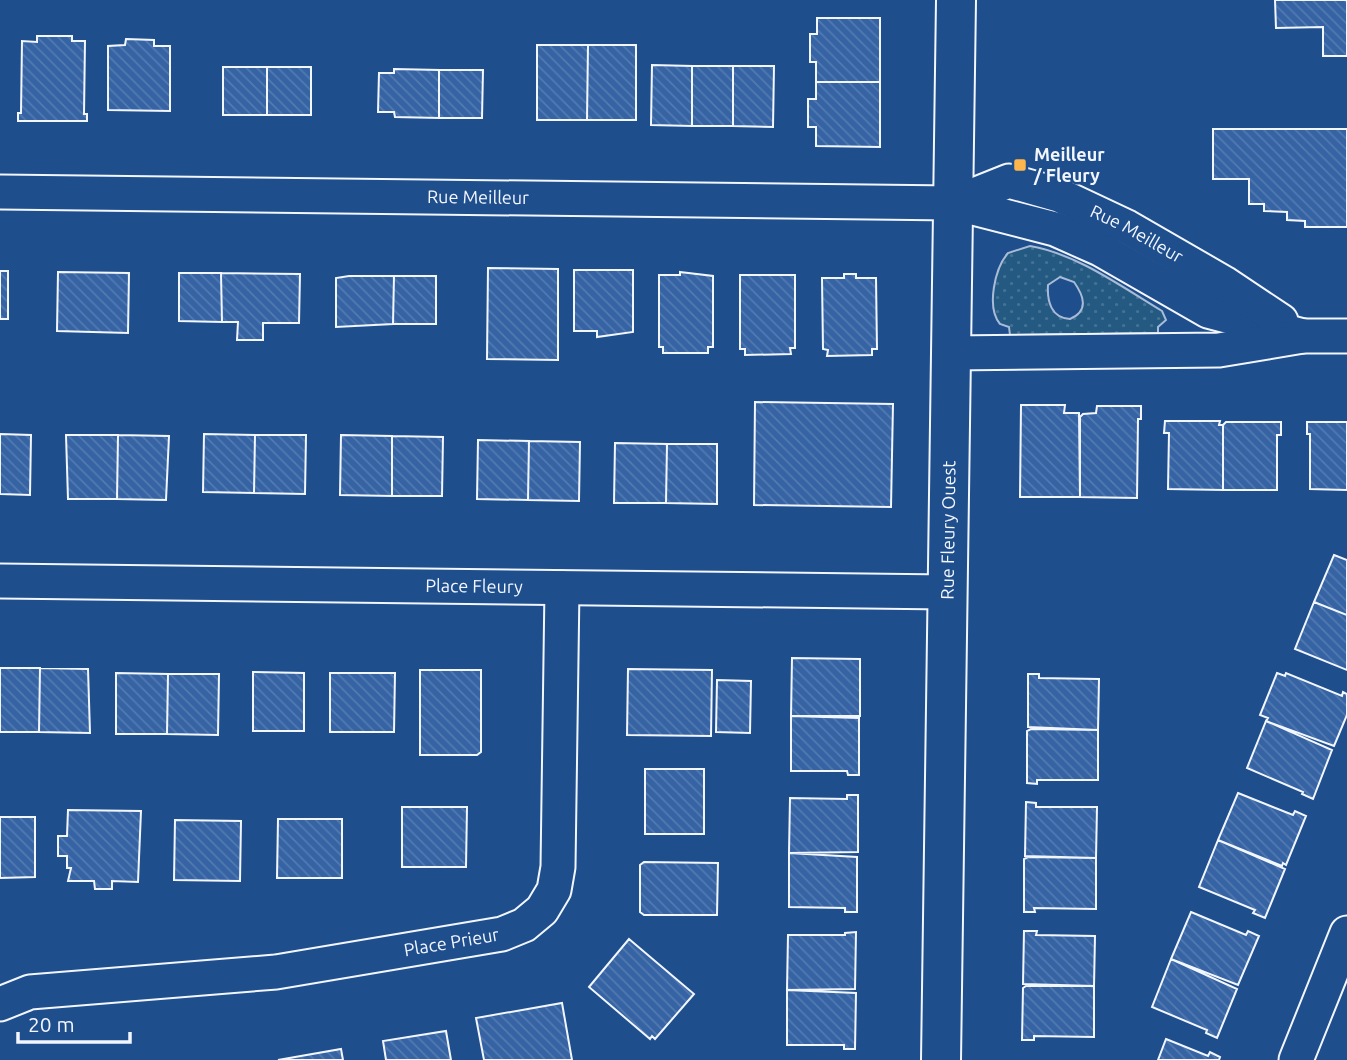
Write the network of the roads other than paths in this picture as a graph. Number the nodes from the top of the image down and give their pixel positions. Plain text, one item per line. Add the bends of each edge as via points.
1 (957, 0) edge
2 (0, 192) edge
3 (954, 203) junction
4 (1303, 336) junction
5 (1347, 336) edge
6 (951, 353) junction
7 (0, 581) edge
8 (562, 588) junction
9 (947, 592) junction
10 (1347, 933) edge
11 (10, 994) edge
12 (940, 1060) edge
13 (1296, 1060) edge

1 - 3 street, Rue Fleury Ouest
2 - 3 street, Rue Meilleur
3 - 4 street, Rue Meilleur via 1055,229 1100,249 1208,311
3 - 6 street, Rue Fleury Ouest
4 - 5 street, Rue Meilleur
4 - 6 street, Rue Meilleur via 1219,350
6 - 9 street, Rue Fleury Ouest
7 - 8 street, Place Fleury
8 - 9 street, Place Fleury
8 - 11 street, Place Prieur via 558,867 549,901 534,919 502,934 276,972
9 - 12 street, Rue Fleury Ouest
10 - 13 street

